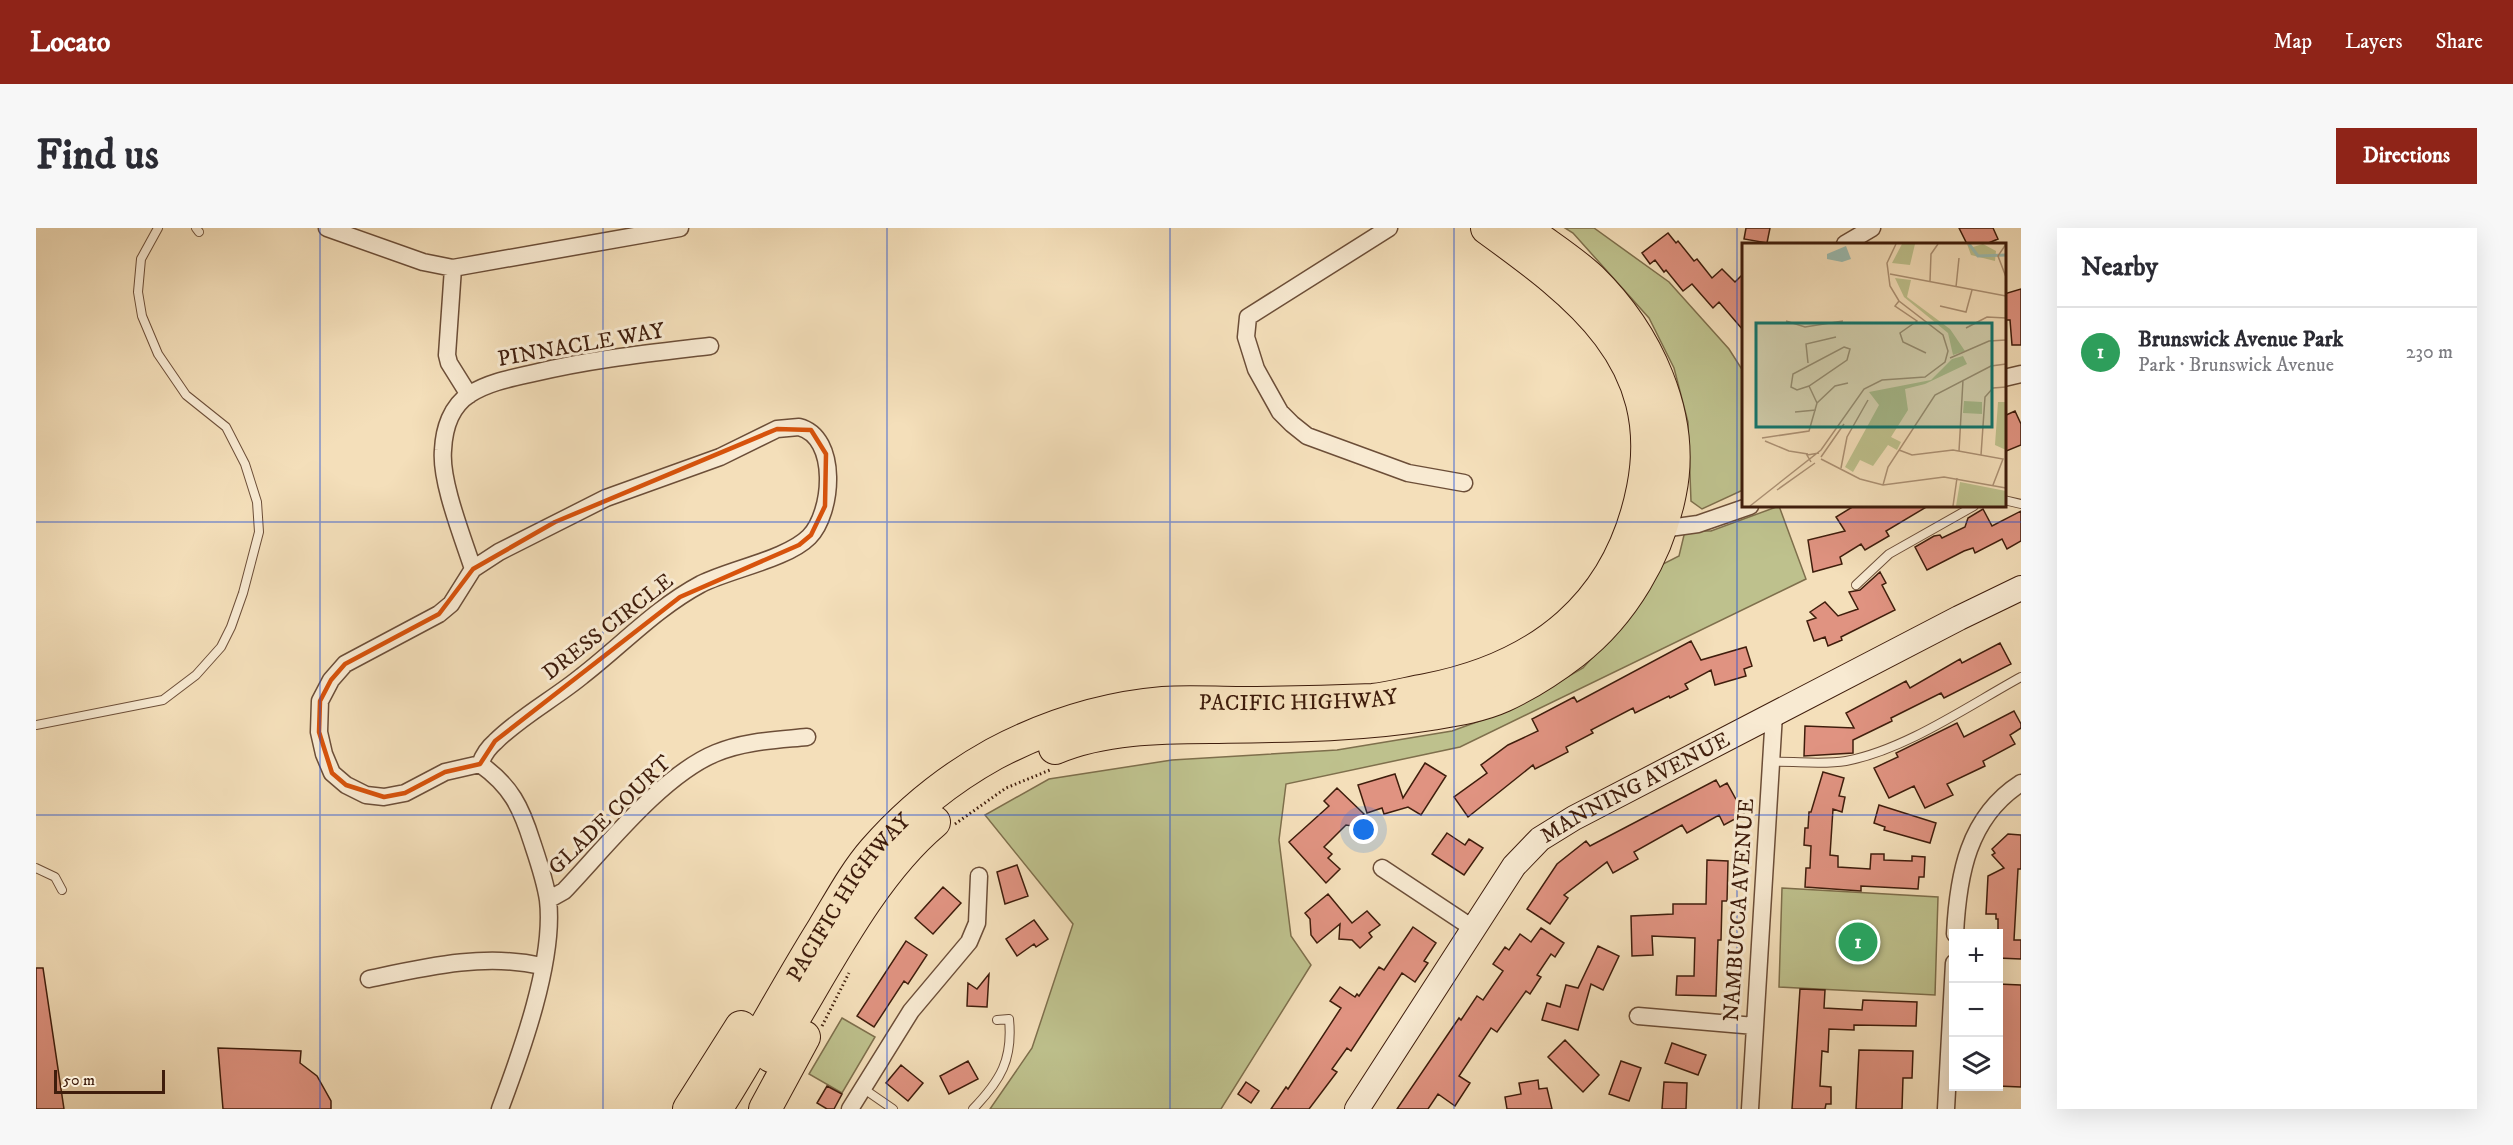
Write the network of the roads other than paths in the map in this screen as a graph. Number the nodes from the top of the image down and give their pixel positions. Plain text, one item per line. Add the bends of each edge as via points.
1 (158, 228) edge
2 (327, 228) edge
3 (680, 228) edge
4 (1389, 228) edge
5 (1486, 228) edge
6 (1524, 228) edge
7 (1872, 228) edge
8 (1847, 243) edge
9 (453, 268) junction
10 (710, 346) dead end
11 (2021, 375) edge
12 (2006, 378) edge
13 (469, 395) junction
14 (1464, 483) dead end
15 (2006, 500) edge
16 (2021, 504) edge
17 (1747, 507) edge
18 (1972, 507) edge
19 (1662, 529) junction
20 (473, 569) junction
21 (1856, 585) dead end
22 (2021, 588) edge
23 (2021, 677) edge
24 (1774, 714) junction
25 (36, 724) edge
26 (807, 737) dead end
27 (1772, 762) junction
28 (480, 764) junction
29 (2021, 783) edge
30 (36, 868) edge
31 (1382, 868) dead end
32 (978, 876) dead end
33 (62, 890) dead end
34 (548, 900) junction
35 (1474, 929) junction
36 (1955, 929) edge
37 (805, 958) junction
38 (542, 966) junction
39 (369, 979) dead end
40 (1952, 983) edge
41 (814, 1014) junction
42 (1638, 1016) dead end
43 (997, 1020) dead end
44 (1755, 1026) junction
45 (864, 1089) junction
46 (500, 1109) edge
47 (689, 1109) edge
48 (716, 1109) edge
49 (737, 1109) edge
50 (765, 1109) edge
51 (850, 1109) edge
52 (893, 1109) edge
53 (973, 1109) edge
54 (1357, 1109) edge
55 (1750, 1109) edge
56 (1946, 1109) edge

1 - 25 lane via 141,259 138,292 142,316 158,354 186,395 226,427 245,464 257,502 259,532 231,627 221,647 196,675 163,700
2 - 9 street via 423,262
3 - 9 street
4 - 14 street via 1248,317 1248,346 1274,403 1307,436 1408,473
5 - 37 highway, PACIFIC HIGHWAY via 1581,302 1609,332 1632,371 1644,416 1648,463 1639,509 1621,557 1595,598 1552,640 1508,665 1453,685 1377,699 1165,703 1099,713 1038,732 943,786 902,822 872,854
6 - 19 highway, PACIFIC HIGHWAY via 1591,279 1632,328 1656,370 1671,427 1673,455
7 - 8 street
9 - 13 street via 447,355
10 - 13 street, PINNACLE WAY via 547,370 497,381
11 - 12 street
13 - 20 street, PINNACLE WAY via 454,409 442,452
15 - 16 lane
17 - 19 street via 1698,524
18 - 21 lane via 1889,554
19 - 41 highway, PACIFIC HIGHWAY via 1632,588 1596,635 1550,671 1501,697 1461,709 1393,720 1114,733 1059,746 1001,774 955,804 914,838 861,909
20 - 28 street, DRESS CIRCLE via 452,604 439,614 345,664 320,701 319,732 332,773 366,795 405,793 446,772
20 - 28 street, DRESS CIRCLE via 606,498 720,457 777,429 811,430 826,453 825,506 811,535 799,545 702,584 655,614 582,676 495,741
22 - 24 street, MANNING AVENUE
23 - 27 lane via 1870,755 1843,761
24 - 27 street, NAMBUCCA AVENUE
24 - 35 street, MANNING AVENUE via 1584,812 1540,839 1514,866
26 - 34 street, GLADE COURT via 744,745 702,760 662,790 564,891
27 - 44 street, NAMBUCCA AVENUE
28 - 34 street via 506,784 524,815
29 - 36 street via 1986,814 1964,857
30 - 33 lane via 55,877
31 - 35 street
32 - 45 street via 977,923 969,942 911,1011
34 - 38 street
35 - 54 street, MANNING AVENUE
37 - 47 highway via 769,983
37 - 48 highway, PACIFIC HIGHWAY
38 - 39 street via 502,960 472,961
38 - 46 street via 522,1045
40 - 56 street
41 - 49 highway, PACIFIC HIGHWAY
41 - 50 highway
42 - 44 street
43 - 53 lane via 1009,1019 1012,1046 1000,1076
44 - 55 street, NAMBUCCA AVENUE
45 - 51 street
45 - 52 lane

